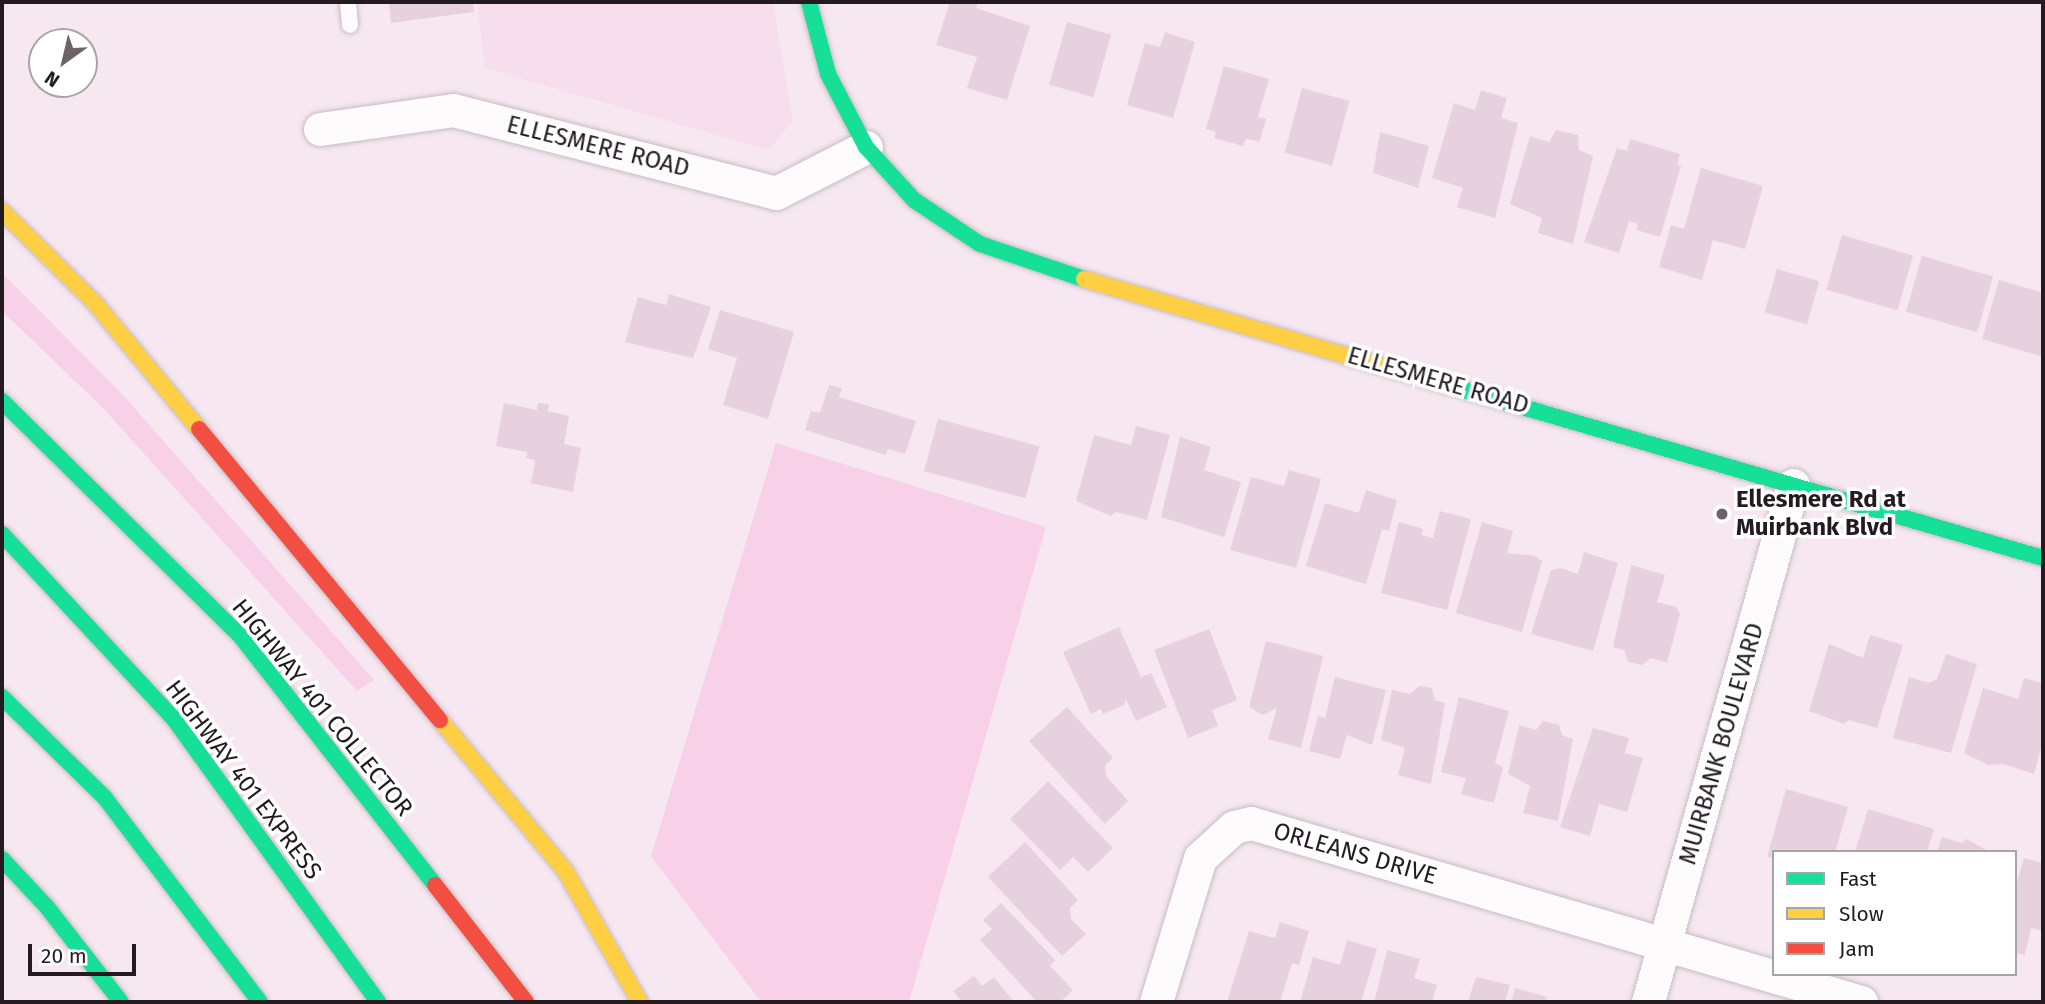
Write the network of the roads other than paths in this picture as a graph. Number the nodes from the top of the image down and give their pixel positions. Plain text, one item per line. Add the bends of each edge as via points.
1 (348, 2) edge
2 (809, 2) edge
3 (349, 25) dead end
4 (320, 129) dead end
5 (866, 147) junction
6 (2, 211) edge
7 (2, 401) edge
8 (1793, 485) junction
9 (2, 534) edge
10 (2043, 558) edge
11 (2, 697) edge
12 (2, 859) edge
13 (1665, 945) junction
14 (121, 1002) edge
15 (260, 1002) edge
16 (378, 1002) edge
17 (526, 1002) edge
18 (640, 1002) edge
19 (1156, 1002) edge
20 (1648, 1002) edge
21 (1861, 1002) edge

1 - 3 lane
2 - 5 main road, ELLESMERE ROAD via 828,74
4 - 5 street, ELLESMERE ROAD via 453,110 776,193
5 - 8 main road, ELLESMERE ROAD via 889,177 945,224 1021,261
6 - 18 main road via 95,303 566,872
7 - 17 main road, HIGHWAY 401 COLLECTOR via 242,638
8 - 10 main road, ELLESMERE ROAD
8 - 13 street, MUIRBANK BOULEVARD
9 - 16 main road, HIGHWAY 401 EXPRESS via 174,719
11 - 15 main road via 105,799
12 - 14 main road via 47,907
13 - 19 street, ORLEANS DRIVE via 1251,823 1234,827 1199,858
13 - 20 street, MUIRBANK BOULEVARD
13 - 21 street, ORLEANS DRIVE

